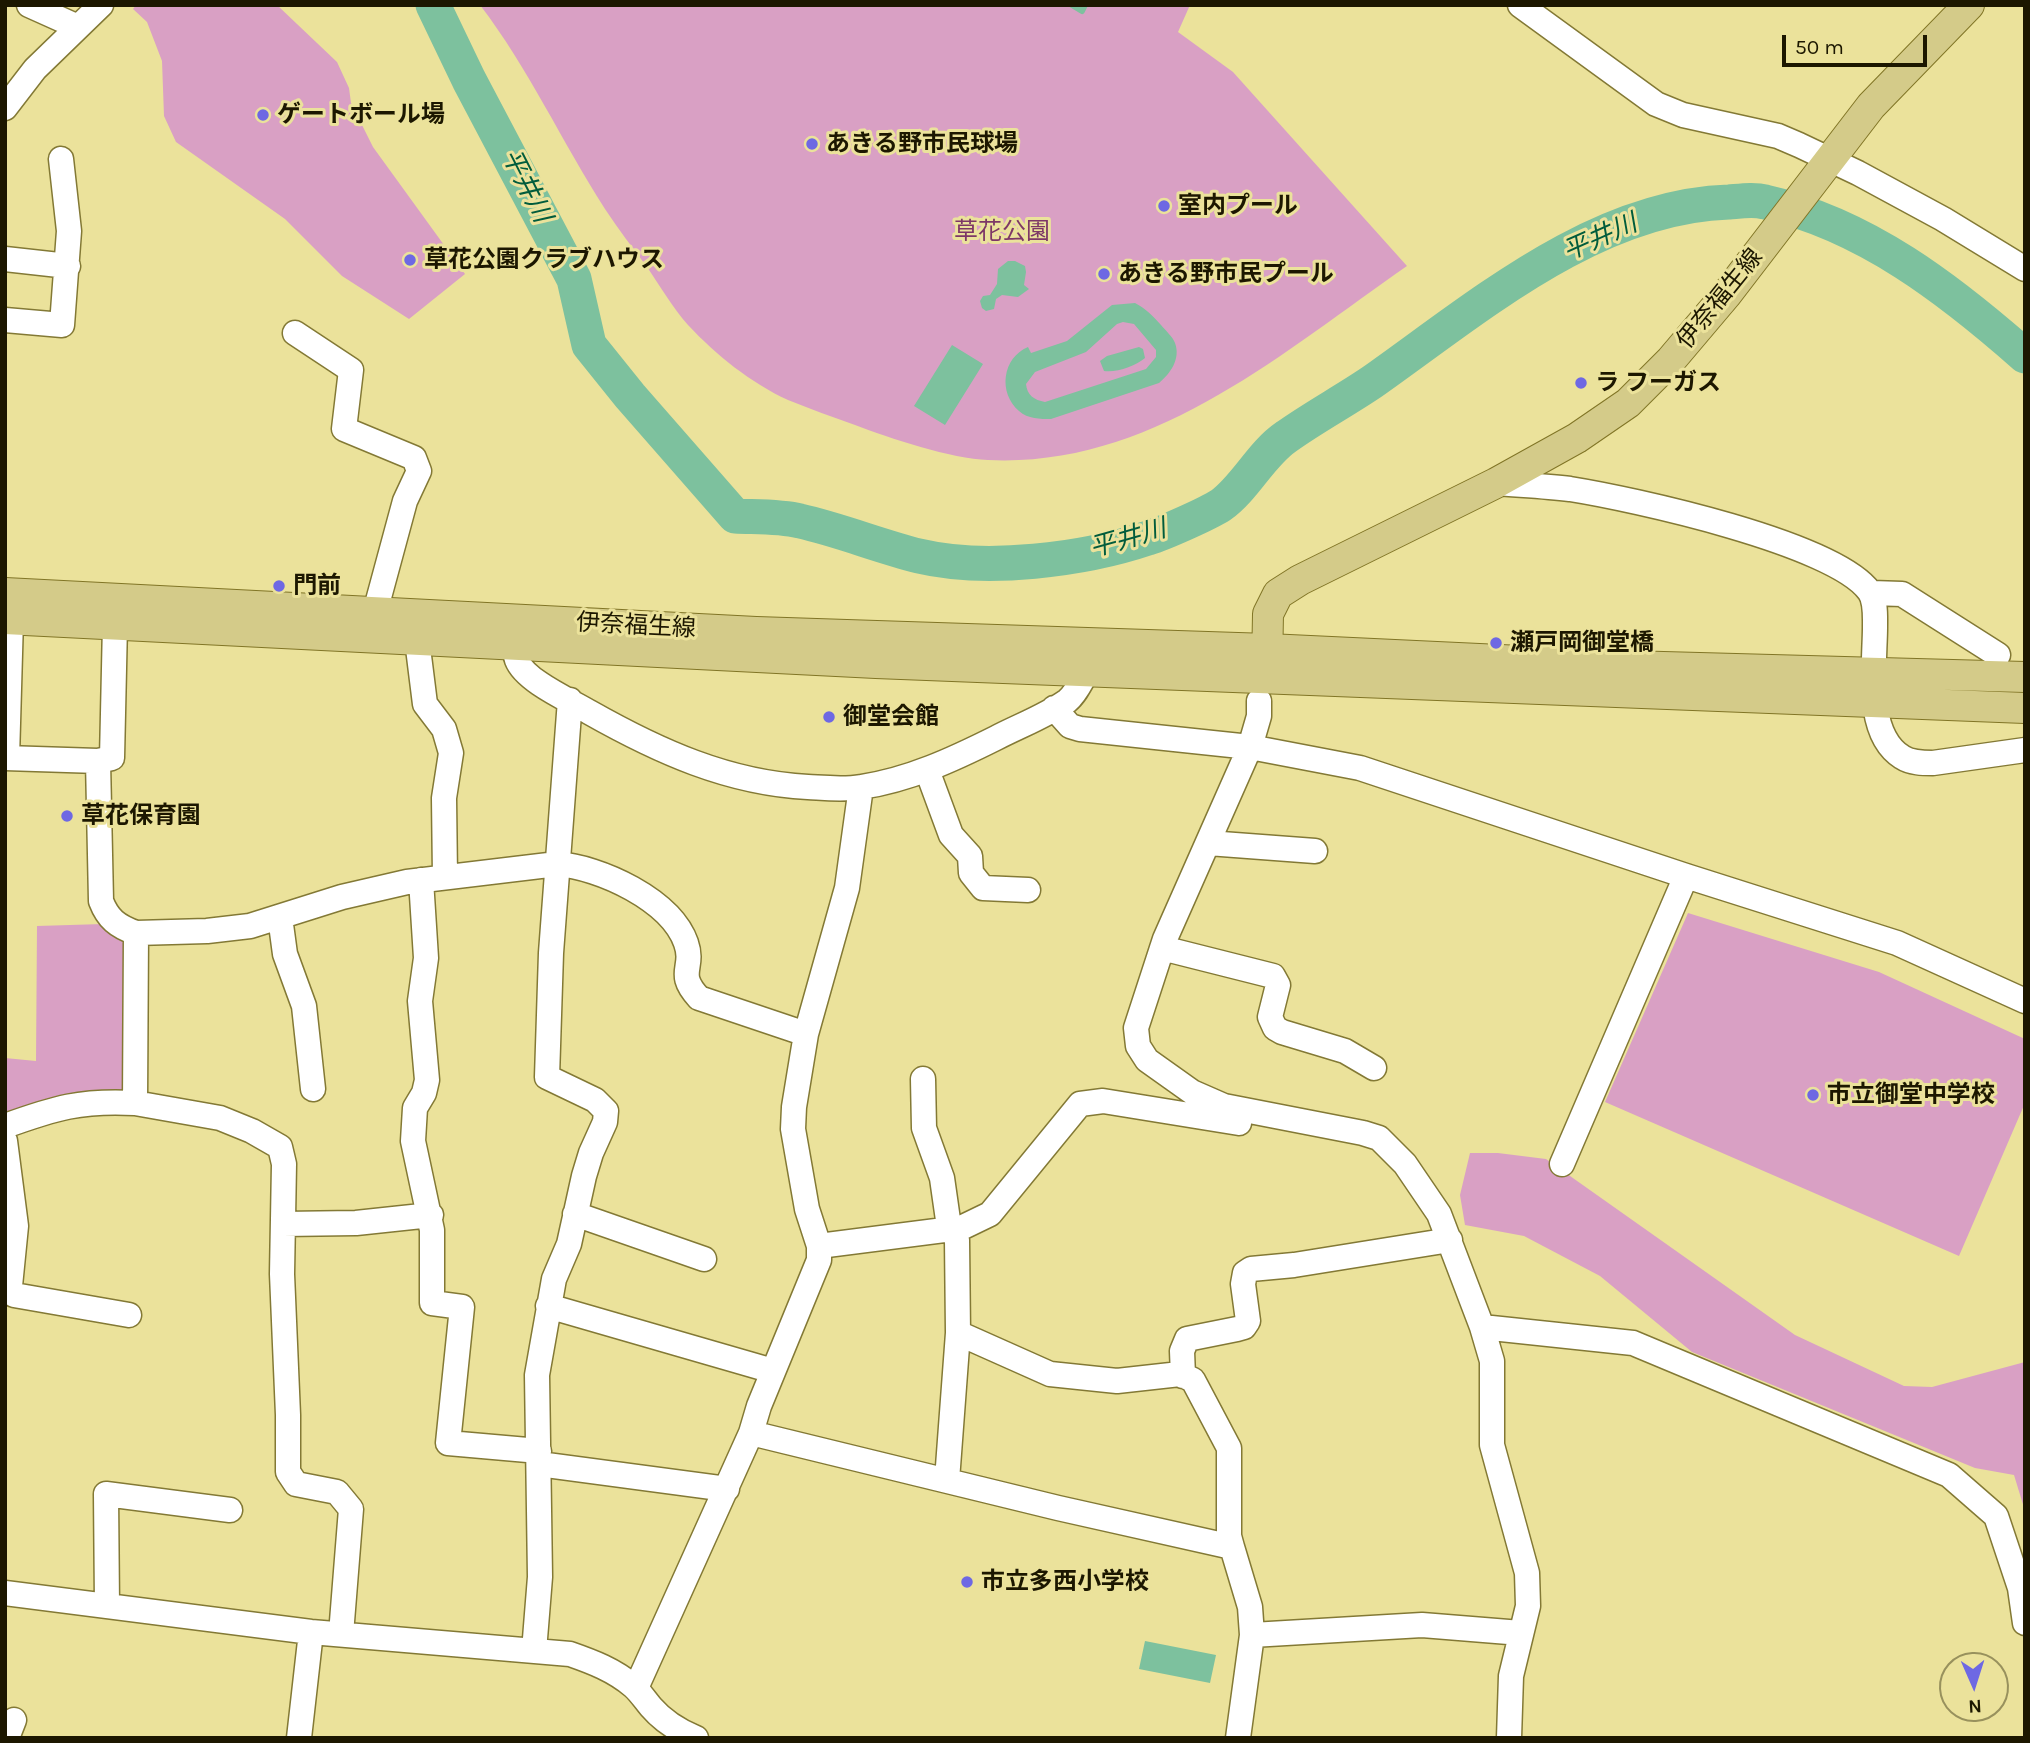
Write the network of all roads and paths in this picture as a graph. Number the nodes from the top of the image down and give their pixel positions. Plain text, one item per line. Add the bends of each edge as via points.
1 (29, 5) edge
2 (101, 5) edge
3 (1520, 5) edge
4 (1969, 5) edge
5 (78, 27) junction
6 (5, 108) edge
7 (61, 159) dead end
8 (1825, 166) junction
9 (5, 259) edge
10 (68, 266) junction
11 (2025, 269) edge
12 (5, 320) edge
13 (295, 333) dead end
14 (1496, 483) junction
15 (1872, 593) junction
16 (7, 610) edge
17 (375, 612) junction
18 (115, 624) junction
19 (515, 633) junction
20 (416, 640) junction
21 (1268, 649) junction
22 (1998, 654) dead end
23 (1088, 670) junction
24 (1875, 672) junction
25 (2025, 677) edge
26 (1263, 690) junction
27 (570, 700) junction
28 (1874, 702) junction
29 (1054, 708) junction
30 (2025, 708) edge
31 (1250, 747) junction
32 (2025, 750) edge
33 (6, 758) edge
34 (98, 761) junction
35 (927, 770) junction
36 (861, 787) junction
37 (1208, 843) junction
38 (1315, 851) dead end
39 (557, 864) junction
40 (1686, 876) junction
41 (433, 879) junction
42 (1028, 890) dead end
43 (281, 917) junction
44 (135, 933) junction
45 (1162, 948) junction
46 (2025, 1001) edge
47 (806, 1034) junction
48 (1374, 1068) dead end
49 (923, 1079) dead end
50 (313, 1089) dead end
51 (135, 1103) junction
52 (1281, 1118) junction
53 (5, 1126) edge
54 (5, 1141) edge
55 (1562, 1164) dead end
56 (431, 1214) junction
57 (575, 1214) junction
58 (284, 1224) junction
59 (952, 1229) junction
60 (1450, 1240) junction
61 (819, 1246) junction
62 (704, 1259) dead end
63 (548, 1306) junction
64 (129, 1315) dead end
65 (1482, 1327) junction
66 (958, 1334) junction
67 (773, 1371) junction
68 (1183, 1376) junction
69 (751, 1433) junction
70 (539, 1457) junction
71 (947, 1480) junction
72 (727, 1489) junction
73 (230, 1510) dead end
74 (1232, 1547) junction
75 (5, 1593) edge
76 (107, 1606) junction
77 (2025, 1623) edge
78 (311, 1632) junction
79 (1521, 1633) junction
80 (341, 1634) junction
81 (1252, 1636) junction
82 (534, 1651) junction
83 (636, 1688) junction
84 (299, 1738) edge
85 (696, 1738) edge
86 (1238, 1738) edge
87 (1508, 1738) edge

1 - 5 street
2 - 5 street
3 - 8 street via 1657,104 1683,115 1778,136
4 - 8 main road, 伊奈福生線 via 1871,106
5 - 6 street via 35,69
7 - 10 street
8 - 11 street via 1943,219
8 - 14 main road, 伊奈福生線 via 1671,360 1628,403
9 - 10 street
10 - 12 street via 62,325
13 - 17 street via 351,370 344,429 414,458 419,471 405,501
14 - 15 street via 1619,498 1787,544 1832,563
14 - 21 main road, 伊奈福生線 via 1278,594 1268,614
15 - 22 street via 1902,594
15 - 24 street
16 - 17 main road, 伊奈福生線
16 - 18 main road, 伊奈福生線
16 - 33 street
17 - 19 main road, 伊奈福生線
18 - 20 main road, 伊奈福生線
18 - 34 street via 112,758
19 - 20 main road, 伊奈福生線
19 - 21 main road, 伊奈福生線 via 770,632
19 - 23 main road, 伊奈福生線
19 - 27 street via 517,661 527,675
20 - 41 street via 425,704 444,729 451,753
21 - 24 main road, 伊奈福生線
21 - 26 main road, 伊奈福生線
23 - 26 main road, 伊奈福生線
23 - 29 street via 1073,695
24 - 25 main road, 伊奈福生線
24 - 28 street
26 - 28 main road, 伊奈福生線
26 - 31 street
27 - 36 street via 676,757 742,779 780,786
27 - 39 street
28 - 30 main road, 伊奈福生線
28 - 32 street via 1891,747 1918,763
29 - 31 street via 1070,726 1080,729
29 - 35 street
31 - 37 street
31 - 40 street via 1360,768
33 - 34 street
34 - 44 street via 101,901 107,916
35 - 36 street
35 - 42 street via 951,835 970,856 971,873 983,888
36 - 47 street via 847,888
37 - 38 street
37 - 45 street
39 - 41 street
39 - 47 street via 628,887 669,917 682,933 687,947 685,978 699,998
39 - 57 street via 547,1077 595,1100 606,1111
40 - 46 street via 1897,943
40 - 55 street
41 - 43 street via 342,897
41 - 56 street via 420,1002 427,1080 415,1108 413,1141
43 - 44 street via 207,931
43 - 50 street via 285,954 304,1006
44 - 51 street
45 - 48 street via 1273,976 1278,985 1270,1017 1275,1028 1345,1051
45 - 52 street via 1136,1028 1138,1046 1147,1060 1192,1093 1224,1106
47 - 61 street via 793,1129 807,1209
49 - 59 street via 924,1128 942,1178
51 - 53 street via 76,1103
51 - 58 street via 220,1118 281,1147
52 - 59 street via 1249,1124 1104,1101 1080,1104 990,1214
52 - 60 street via 1379,1138 1405,1164 1439,1214
54 - 64 street via 16,1226 10,1286 14,1295
56 - 58 street via 356,1223
56 - 70 street via 432,1303 462,1307 448,1443
57 - 62 street
57 - 63 street
58 - 80 street via 288,1472 296,1484 337,1492 351,1509
59 - 61 street
59 - 66 street via 957,1240
60 - 65 street
60 - 68 street via 1251,1269 1243,1284 1248,1321 1244,1327 1187,1339 1182,1351
61 - 67 street via 819,1260
63 - 67 street
63 - 70 street via 537,1375
65 - 77 street via 1633,1343 1949,1475 1996,1516 2020,1588
65 - 79 street via 1492,1361 1492,1445 1527,1573 1528,1606
66 - 68 street via 1050,1374 1117,1381
66 - 71 street
67 - 69 street
68 - 74 street via 1193,1380 1229,1448
69 - 71 street
69 - 72 street
70 - 72 street
70 - 82 street via 540,1577
71 - 74 street
72 - 83 street
73 - 76 street via 106,1493
74 - 81 street via 1250,1607
75 - 76 street
76 - 78 street
78 - 80 street
78 - 84 street
79 - 81 street via 1422,1625
79 - 87 street via 1511,1676
80 - 82 street
81 - 86 street
82 - 83 street via 570,1654 597,1663
83 - 85 street via 671,1726

